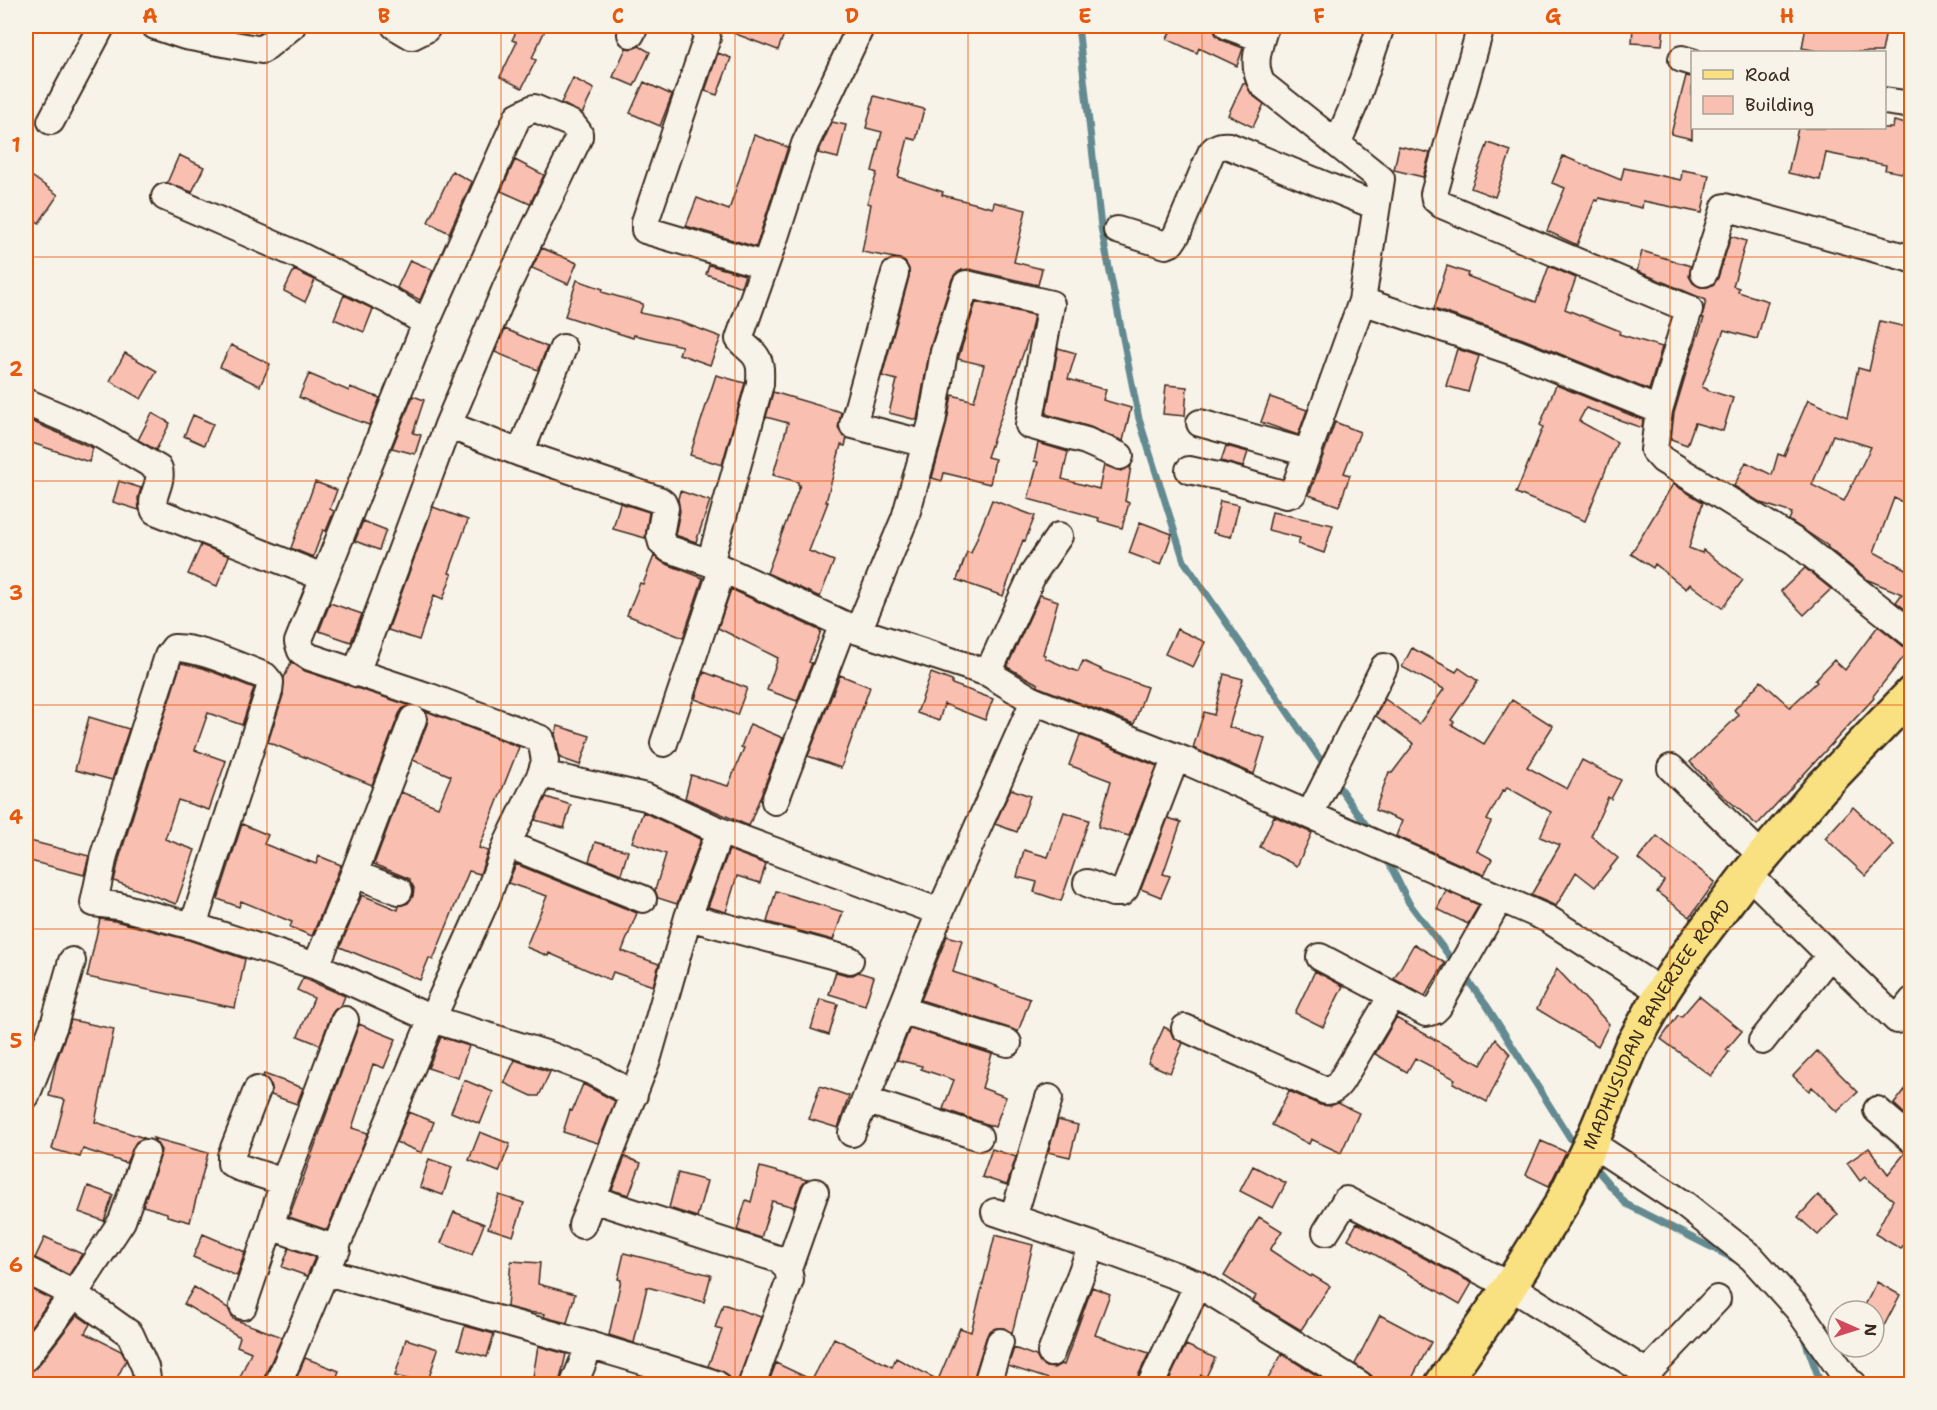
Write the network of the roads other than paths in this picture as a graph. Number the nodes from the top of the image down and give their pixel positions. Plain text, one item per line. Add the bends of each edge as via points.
1 (99, 26) edge
2 (155, 26) edge
3 (292, 26) edge
4 (396, 26) edge
5 (428, 26) edge
6 (704, 26) edge
7 (861, 26) edge
8 (1228, 26) edge
9 (1381, 26) edge
10 (1481, 26) edge
11 (1263, 32) edge
12 (1886, 101) edge
13 (1911, 105) edge
14 (51, 121) dead end
15 (1338, 144) junction
16 (165, 198) dead end
17 (1376, 206) junction
18 (1117, 230) dead end
19 (1911, 259) edge
20 (764, 265) junction
21 (895, 273) dead end
22 (1704, 273) dead end
23 (1362, 301) junction
24 (426, 323) junction
25 (562, 348) dead end
26 (26, 402) edge
27 (1659, 410) junction
28 (1200, 423) dead end
29 (448, 425) junction
30 (926, 444) junction
31 (520, 453) junction
32 (1308, 453) junction
33 (1120, 456) dead end
34 (1189, 470) dead end
35 (1059, 536) dead end
36 (716, 567) junction
37 (323, 577) junction
38 (850, 627) junction
39 (1911, 633) edge
40 (1384, 668) dead end
41 (356, 673) junction
42 (988, 673) junction
43 (1911, 693) edge
44 (1034, 701) junction
45 (413, 720) dead end
46 (664, 743) dead end
47 (1176, 757) junction
48 (1671, 768) dead end
49 (541, 774) junction
50 (775, 801) dead end
51 (1310, 814) junction
52 (720, 831) junction
53 (507, 844) junction
54 (1756, 866) junction
55 (354, 874) junction
56 (1087, 883) dead end
57 (399, 891) dead end
58 (1500, 897) junction
59 (643, 899) dead end
60 (940, 912) junction
61 (688, 917) junction
62 (193, 926) junction
63 (1830, 955) junction
64 (1320, 957) dead end
65 (850, 960) dead end
66 (72, 961) dead end
67 (316, 966) junction
68 (1662, 992) junction
69 (1392, 996) junction
70 (1911, 1001) edge
71 (902, 1010) junction
72 (432, 1019) junction
73 (345, 1020) dead end
74 (1185, 1028) dead end
75 (1762, 1041) dead end
76 (1008, 1043) dead end
77 (256, 1090) dead end
78 (633, 1095) junction
79 (26, 1096) edge
80 (1049, 1098) dead end
81 (865, 1100) junction
82 (1877, 1110) dead end
83 (852, 1133) dead end
84 (980, 1137) dead end
85 (1593, 1138) junction
86 (1911, 1140) edge
87 (146, 1153) dead end
88 (284, 1182) junction
89 (815, 1192) dead end
90 (592, 1199) junction
91 (582, 1225) dead end
92 (270, 1226) junction
93 (1326, 1232) dead end
94 (1092, 1245) junction
95 (332, 1261) junction
96 (788, 1269) junction
97 (26, 1270) edge
98 (1198, 1284) junction
99 (1510, 1286) junction
100 (74, 1294) junction
101 (1717, 1299) dead end
102 (243, 1306) dead end
103 (1000, 1342) dead end
104 (590, 1345) junction
105 (1051, 1353) dead end
106 (26, 1357) edge
107 (664, 1377) edge
108 (148, 1384) edge
109 (278, 1384) edge
110 (574, 1384) edge
111 (716, 1384) edge
112 (752, 1384) edge
113 (987, 1384) edge
114 (1151, 1384) edge
115 (1359, 1384) edge
116 (1442, 1384) edge
117 (1853, 1384) edge

1 - 14 street
2 - 3 street via 185,36 262,50
4 - 5 street via 412,36
6 - 20 street via 707,38 645,230
7 - 20 street via 805,144
8 - 11 street
9 - 15 street
10 - 27 street via 1435,199 1689,309
11 - 15 street via 1255,62 1262,84
12 - 13 street
15 - 17 street via 1381,179
16 - 24 street via 298,255
17 - 18 street via 1221,146 1210,153 1171,243 1162,244
17 - 23 street
19 - 22 street via 1725,207
20 - 36 street via 739,339 760,364 760,384
21 - 30 street via 853,425
23 - 27 street via 1517,353
23 - 32 street
24 - 29 street via 518,116 534,108 572,124 579,136 506,288
24 - 37 street
25 - 31 street
26 - 37 street via 96,432 159,469 160,480 153,500 155,511
27 - 39 street via 1654,450 1663,460 1796,542
28 - 32 street
29 - 31 street
29 - 41 street
30 - 33 street via 944,352 966,284 1052,304 1029,424
30 - 38 street via 905,518
31 - 36 street via 663,502 662,543
32 - 34 street via 1289,496
35 - 42 street via 1033,574
36 - 38 street
36 - 46 street
37 - 41 street via 298,642 301,651
38 - 42 street
38 - 50 street
40 - 51 street
41 - 49 street via 541,739 545,762
42 - 44 street
43 - 54 main road, MADHUSUDAN BANERJEE ROAD via 1821,788
44 - 47 street
44 - 60 street
45 - 55 street
47 - 51 street
47 - 56 street via 1125,889 1113,893
48 - 54 street
49 - 52 street via 646,797
49 - 53 street
51 - 58 street
52 - 60 street
52 - 61 street
53 - 59 street
53 - 72 street
54 - 63 street
54 - 68 main road, MADHUSUDAN BANERJEE ROAD
55 - 57 street
55 - 67 street
58 - 68 street via 1548,919
58 - 69 street via 1438,1007 1426,1013
60 - 71 street
61 - 65 street
61 - 78 street via 648,1057
62 - 62 street via 270,682 265,676 224,661 186,648 174,648 168,656 111,834 94,903
62 - 67 street
63 - 70 street via 1897,1020
63 - 75 street
64 - 69 street
66 - 79 street via 54,1025
67 - 72 street
68 - 85 main road, MADHUSUDAN BANERJEE ROAD via 1631,1048
69 - 74 street via 1341,1081 1329,1091
71 - 76 street
71 - 81 street
72 - 78 street via 594,1072
72 - 95 street
73 - 88 street
77 - 88 street via 231,1162
78 - 90 street
80 - 94 street via 1004,1215
81 - 83 street
81 - 84 street
82 - 86 street
85 - 99 main road, MADHUSUDAN BANERJEE ROAD via 1556,1213
85 - 117 street via 1752,1258 1798,1309
87 - 100 street via 122,1221
88 - 92 street
89 - 96 street
90 - 91 street
90 - 96 street via 778,1259
92 - 95 street
92 - 102 street
93 - 99 street via 1346,1200
94 - 98 street
94 - 105 street
95 - 104 street via 481,1316
95 - 109 street
96 - 112 street via 790,1280
97 - 100 street
98 - 114 street
98 - 115 street
99 - 101 street via 1647,1373
99 - 116 main road, MADHUSUDAN BANERJEE ROAD
100 - 106 street
100 - 108 street via 130,1334
103 - 113 street
104 - 107 street
104 - 110 street
107 - 111 street

